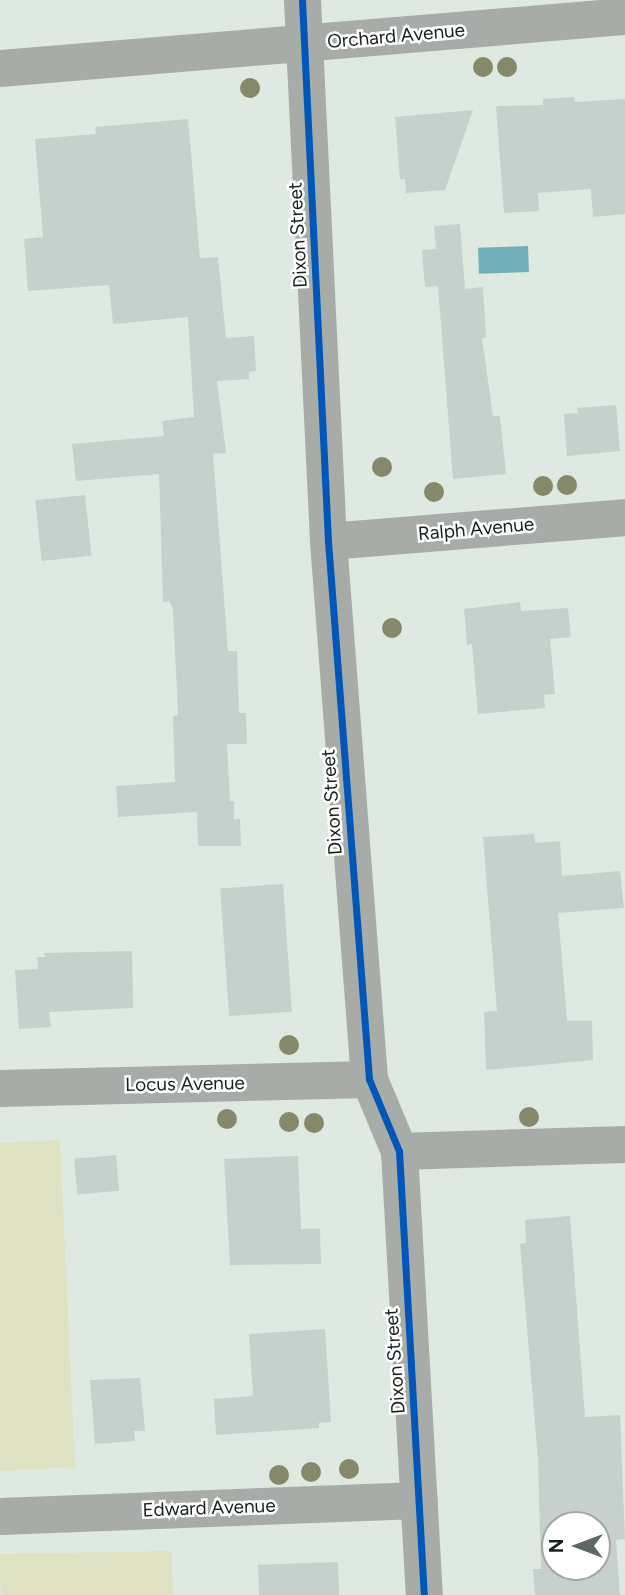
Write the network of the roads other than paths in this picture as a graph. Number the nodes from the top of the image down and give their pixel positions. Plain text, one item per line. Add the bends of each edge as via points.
1 (302, 0) edge
2 (625, 16) edge
3 (305, 44) junction
4 (0, 68) edge
5 (625, 517) edge
6 (328, 541) junction
7 (369, 1079) junction
8 (0, 1088) edge
9 (625, 1144) edge
10 (399, 1151) junction
11 (419, 1500) junction
12 (0, 1516) edge
13 (424, 1595) edge

1 - 3 street, Dixon Street
2 - 3 street, Orchard Avenue
3 - 4 street, Orchard Avenue
3 - 6 street, Dixon Street
5 - 6 street, Ralph Avenue
6 - 7 street, Dixon Street
7 - 8 street, Locus Avenue
7 - 10 street, Dixon Street
9 - 10 street
10 - 11 street, Dixon Street
11 - 12 street, Edward Avenue
11 - 13 street, Dixon Street

